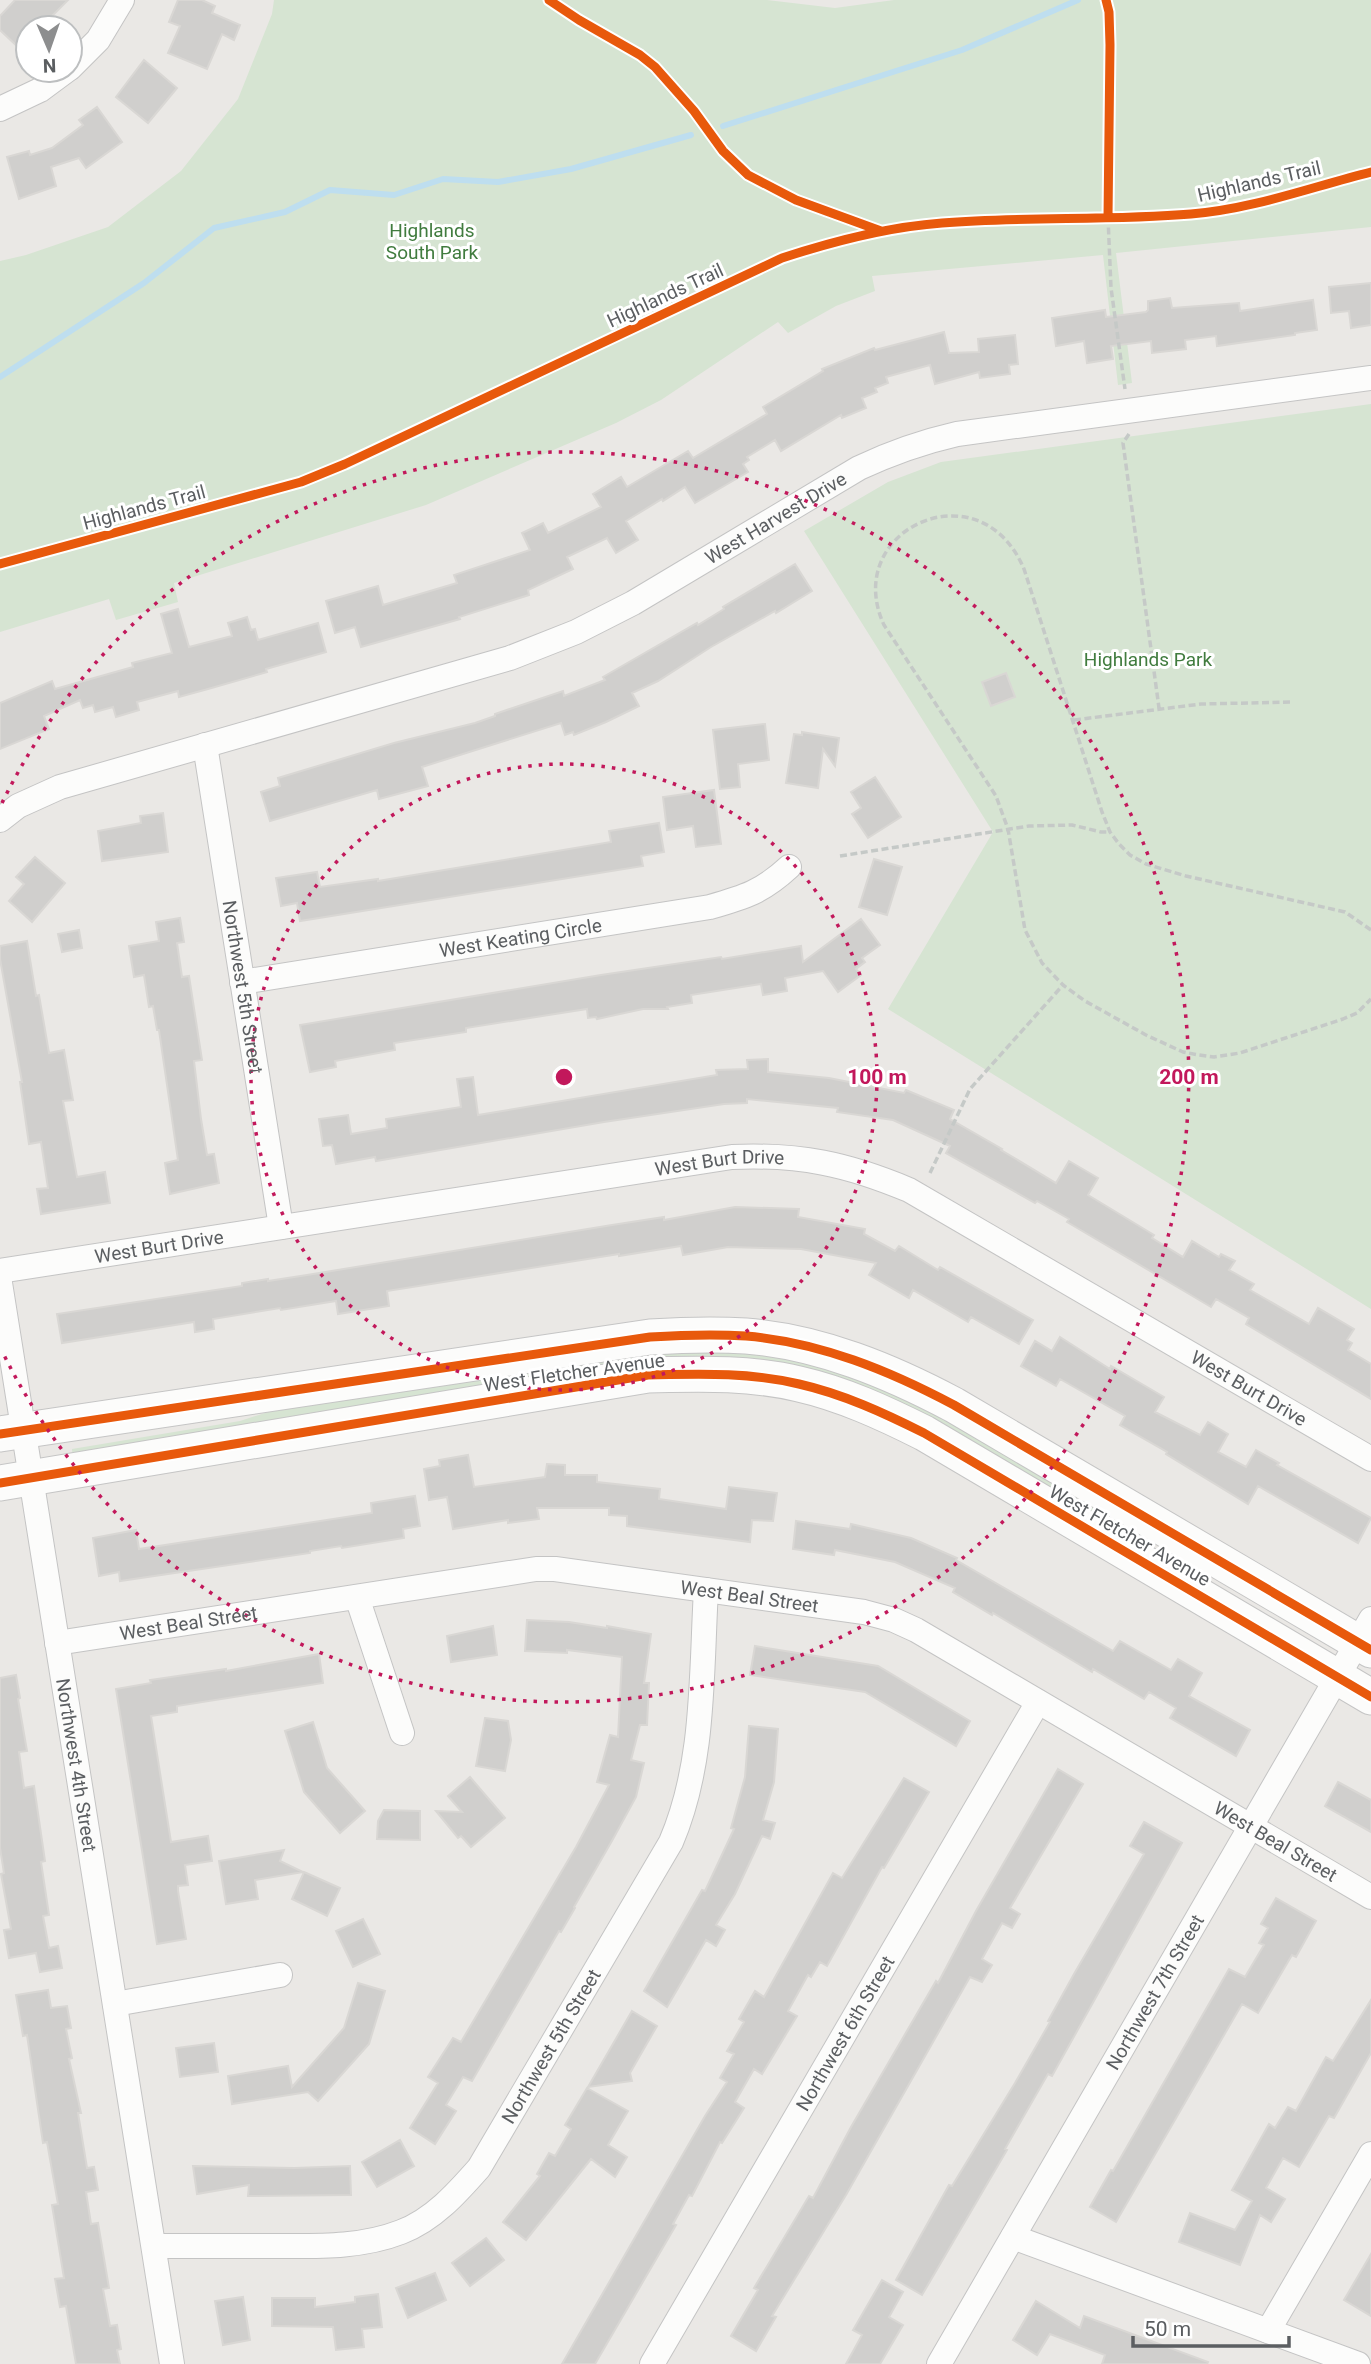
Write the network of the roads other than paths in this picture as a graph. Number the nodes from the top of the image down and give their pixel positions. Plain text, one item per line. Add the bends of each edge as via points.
1 (122, 0) edge
2 (84, 54) edge
3 (48, 84) edge
4 (0, 109) edge
5 (1371, 378) edge
6 (205, 746) junction
7 (0, 820) edge
8 (789, 867) dead end
9 (242, 982) junction
10 (281, 1227) junction
11 (0, 1271) edge
12 (0, 1283) edge
13 (11, 1432) edge
14 (1371, 1459) edge
15 (15, 1480) edge
16 (706, 1590) junction
17 (357, 1597) junction
18 (1367, 1637) edge
19 (57, 1643) junction
20 (1337, 1678) junction
21 (1371, 1697) edge
22 (1038, 1702) junction
23 (402, 1733) dead end
24 (1252, 1827) junction
25 (1371, 1897) edge
26 (280, 1975) dead end
27 (115, 2004) junction
28 (1371, 2154) edge
29 (1013, 2237) junction
30 (154, 2246) junction
31 (1268, 2331) junction
32 (172, 2364) edge
33 (652, 2364) edge
34 (939, 2364) edge
35 (1358, 2364) edge

1 - 2 street
3 - 4 street
5 - 6 street, West Harvest Drive via 931,440 859,468 576,632 510,658
6 - 7 street via 51,790
6 - 9 street, Northwest 5th Street
8 - 9 street, West Keating Circle via 748,897 710,907
9 - 10 street, Northwest 5th Street
10 - 11 street, West Burt Drive
10 - 14 street, West Burt Drive via 732,1157 809,1159 848,1167 918,1195
12 - 13 street, Northwest 4th Street
13 - 15 street, Northwest 4th Street
13 - 18 main road, West Fletcher Avenue via 650,1338 749,1336 831,1353 910,1382
15 - 19 street, Northwest 4th Street
15 - 20 main road, West Fletcher Avenue via 648,1375 747,1376 842,1397 924,1433
16 - 17 street, West Beal Street via 536,1569
16 - 22 street, West Beal Street via 894,1620
16 - 30 street, Northwest 5th Street via 696,1755 677,1827 480,2168 425,2219 372,2241 323,2246
17 - 19 street, West Beal Street
17 - 23 street
18 - 20 street, Northwest 7th Street
19 - 27 street, Northwest 4th Street
20 - 21 main road, West Fletcher Avenue
20 - 24 street, Northwest 7th Street
22 - 24 street, West Beal Street
22 - 33 street, Northwest 6th Street
24 - 25 street, West Beal Street
24 - 29 street, Northwest 7th Street
26 - 27 street
27 - 30 street, Northwest 4th Street
28 - 31 street
29 - 31 street
29 - 34 street, Northwest 7th Street
30 - 32 street, Northwest 4th Street
31 - 35 street

